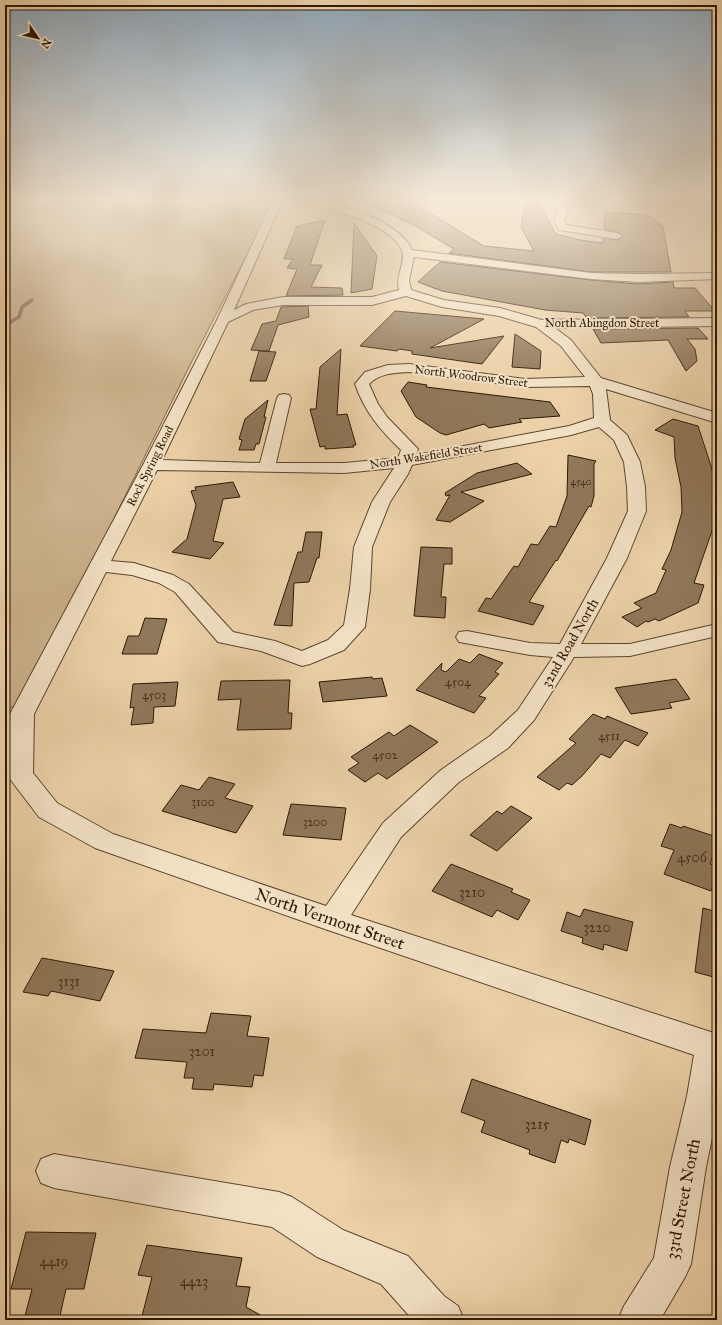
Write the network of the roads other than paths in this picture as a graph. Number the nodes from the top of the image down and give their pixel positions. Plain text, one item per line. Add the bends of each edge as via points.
1 (250, 261) edge
2 (407, 261) edge
3 (471, 261) edge
4 (717, 276) edge
5 (406, 292) junction
6 (372, 301) junction
7 (442, 303) junction
8 (226, 313) junction
9 (717, 322) edge
10 (541, 324) junction
11 (596, 381) junction
12 (284, 398) dead end
13 (717, 418) edge
14 (602, 421) junction
15 (404, 462) junction
16 (151, 465) junction
17 (267, 468) junction
18 (100, 565) junction
19 (717, 630) edge
20 (467, 637) dead end
21 (567, 651) junction
22 (14, 716) edge
23 (332, 920) junction
24 (714, 1047) edge
25 (54, 1172) dead end
26 (444, 1320) edge
27 (638, 1320) edge

1 - 8 street, Rock Spring Road
2 - 5 street via 403,281
3 - 4 street via 591,276
5 - 6 street, North Abingdon Street
5 - 7 street, North Abingdon Street
6 - 7 street, North Abingdon Street
6 - 8 street, North Abingdon Street via 283,301
7 - 10 street, North Abingdon Street via 500,312
8 - 16 street, Rock Spring Road via 175,404
9 - 10 street, North Abingdon Street
10 - 11 street via 566,344
11 - 13 street, North Woodrow Street
11 - 14 street via 600,394
11 - 15 street, North Woodrow Street via 525,383 409,368 388,369 370,375 362,384 365,394 375,414 410,449
12 - 17 street
14 - 15 street, North Wakefield Street via 571,430
14 - 21 street, 32nd Road North via 621,438 632,462 637,511 617,558
15 - 17 street, North Wakefield Street via 344,468
15 - 18 street via 400,474 381,502 363,547 354,627 336,645 302,659 268,646 226,636 182,588 166,579 134,569
16 - 17 street, North Wakefield Street
16 - 18 street, Rock Spring Road
18 - 22 street, Rock Spring Road
19 - 21 street via 630,650
20 - 21 street via 530,649
21 - 23 street, 32nd Road North via 526,715 499,742 450,776 392,830
22 - 23 street, North Vermont Street via 20,775 48,810 104,842
23 - 24 street, North Vermont Street
24 - 27 street, 33rd Street North via 688,1167 672,1264
25 - 26 street via 279,1210 330,1244 394,1270 430,1310

